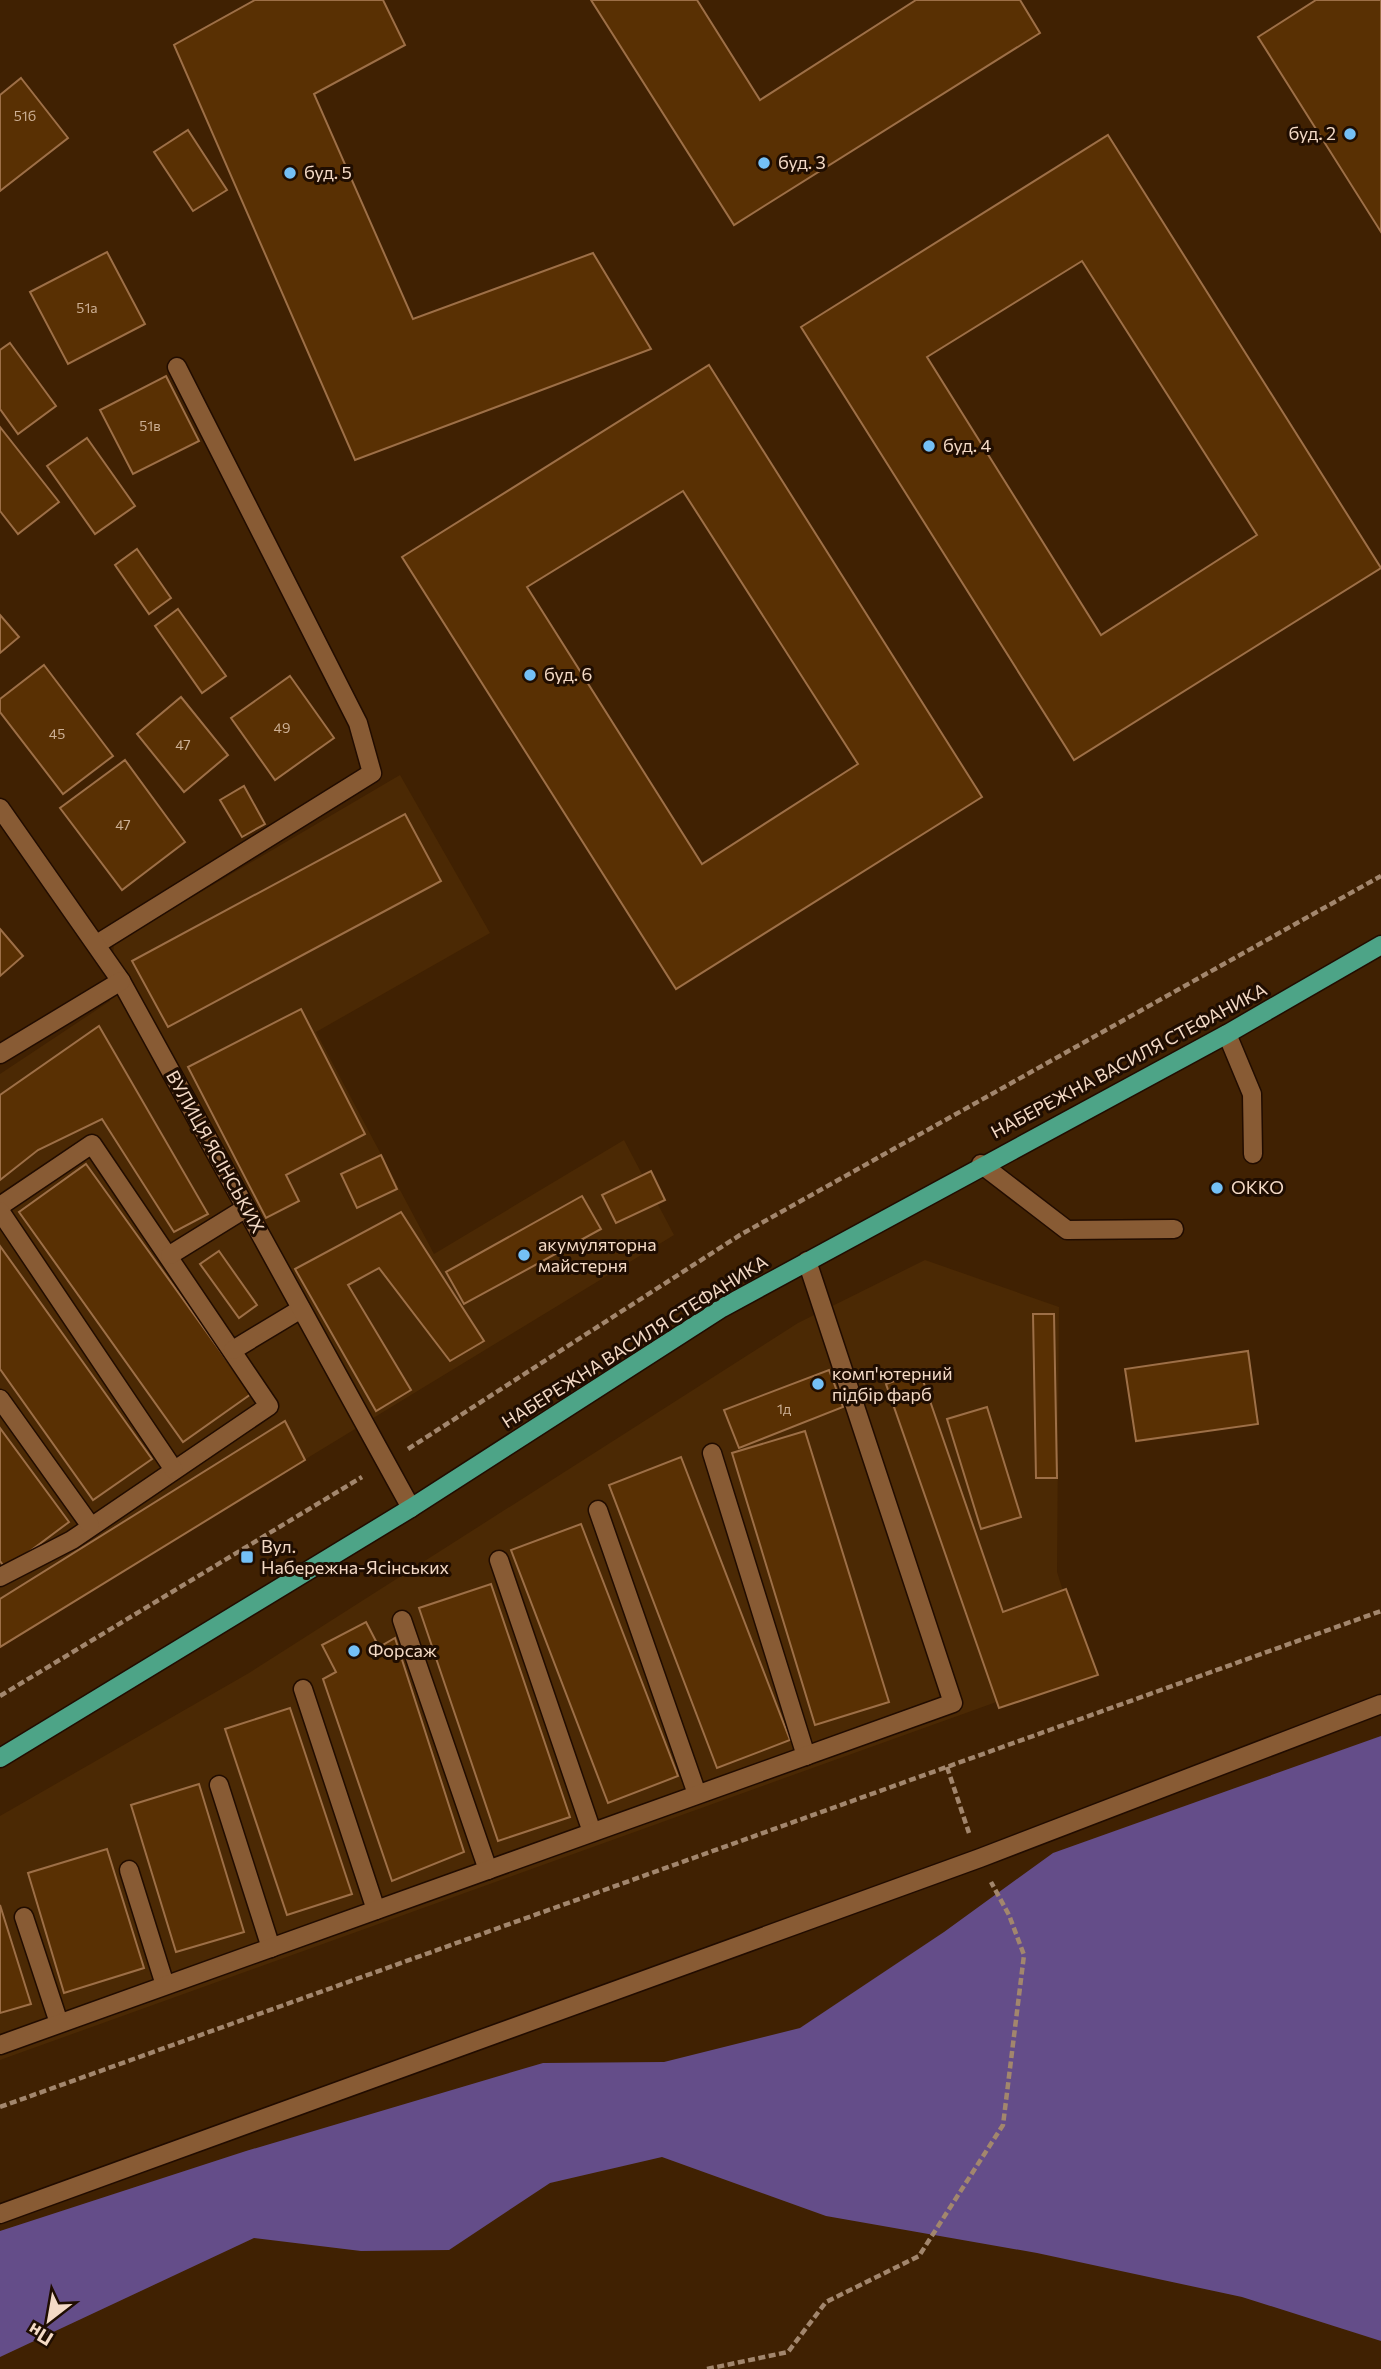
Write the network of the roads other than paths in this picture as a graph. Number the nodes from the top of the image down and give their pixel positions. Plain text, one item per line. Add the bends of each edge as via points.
1 (177, 367) dead end
2 (0, 808) edge
3 (97, 944) junction
4 (1381, 945) edge
5 (121, 981) junction
6 (1227, 1034) junction
7 (0, 1054) edge
8 (1253, 1154) dead end
9 (981, 1164) junction
10 (246, 1208) junction
11 (0, 1209) edge
12 (1174, 1229) dead end
13 (170, 1255) junction
14 (807, 1261) junction
15 (301, 1309) junction
16 (233, 1350) junction
17 (0, 1399) edge
18 (712, 1452) dead end
19 (174, 1470) junction
20 (411, 1508) junction
21 (598, 1510) dead end
22 (90, 1525) junction
23 (499, 1560) dead end
24 (0, 1577) edge
25 (402, 1620) dead end
26 (303, 1689) dead end
27 (1381, 1704) edge
28 (806, 1756) junction
29 (0, 1758) edge
30 (219, 1784) dead end
31 (697, 1794) junction
32 (592, 1832) junction
33 (129, 1870) dead end
34 (488, 1870) junction
35 (376, 1910) junction
36 (24, 1917) dead end
37 (271, 1948) junction
38 (165, 1985) junction
39 (59, 2023) junction
40 (0, 2045) edge
41 (0, 2214) edge

1 - 3 street via 358,723 372,773
2 - 3 street, ВУЛИЦЯ ЯСІНСЬКИХ
3 - 5 street, ВУЛИЦЯ ЯСІНСЬКИХ
4 - 6 main road, НАБЕРЕЖНА ВАСИЛЯ СТЕФАНИКА
5 - 7 street
5 - 10 street, ВУЛИЦЯ ЯСІНСЬКИХ
6 - 8 street via 1252,1094
6 - 9 main road, НАБЕРЕЖНА ВАСИЛЯ СТЕФАНИКА
9 - 12 street via 1067,1230
9 - 14 main road, НАБЕРЕЖНА ВАСИЛЯ СТЕФАНИКА
10 - 13 street
10 - 15 street, ВУЛИЦЯ ЯСІНСЬКИХ
11 - 13 street via 92,1144
11 - 19 street
13 - 16 street
14 - 20 main road, НАБЕРЕЖНА ВАСИЛЯ СТЕФАНИКА via 722,1308
14 - 28 street via 953,1703
15 - 16 street
15 - 20 street, ВУЛИЦЯ ЯСІНСЬКИХ
16 - 19 street via 269,1406
17 - 22 street
18 - 28 street
19 - 22 street
20 - 29 main road, НАБЕРЕЖНА ВАСИЛЯ СТЕФАНИКА
21 - 31 street
22 - 24 street via 72,1540
23 - 32 street
25 - 34 street
26 - 35 street
27 - 41 street via 980,1858
28 - 31 street
30 - 37 street
31 - 32 street
32 - 34 street
33 - 38 street
34 - 35 street
35 - 37 street
36 - 39 street
37 - 38 street
38 - 39 street
39 - 40 street

